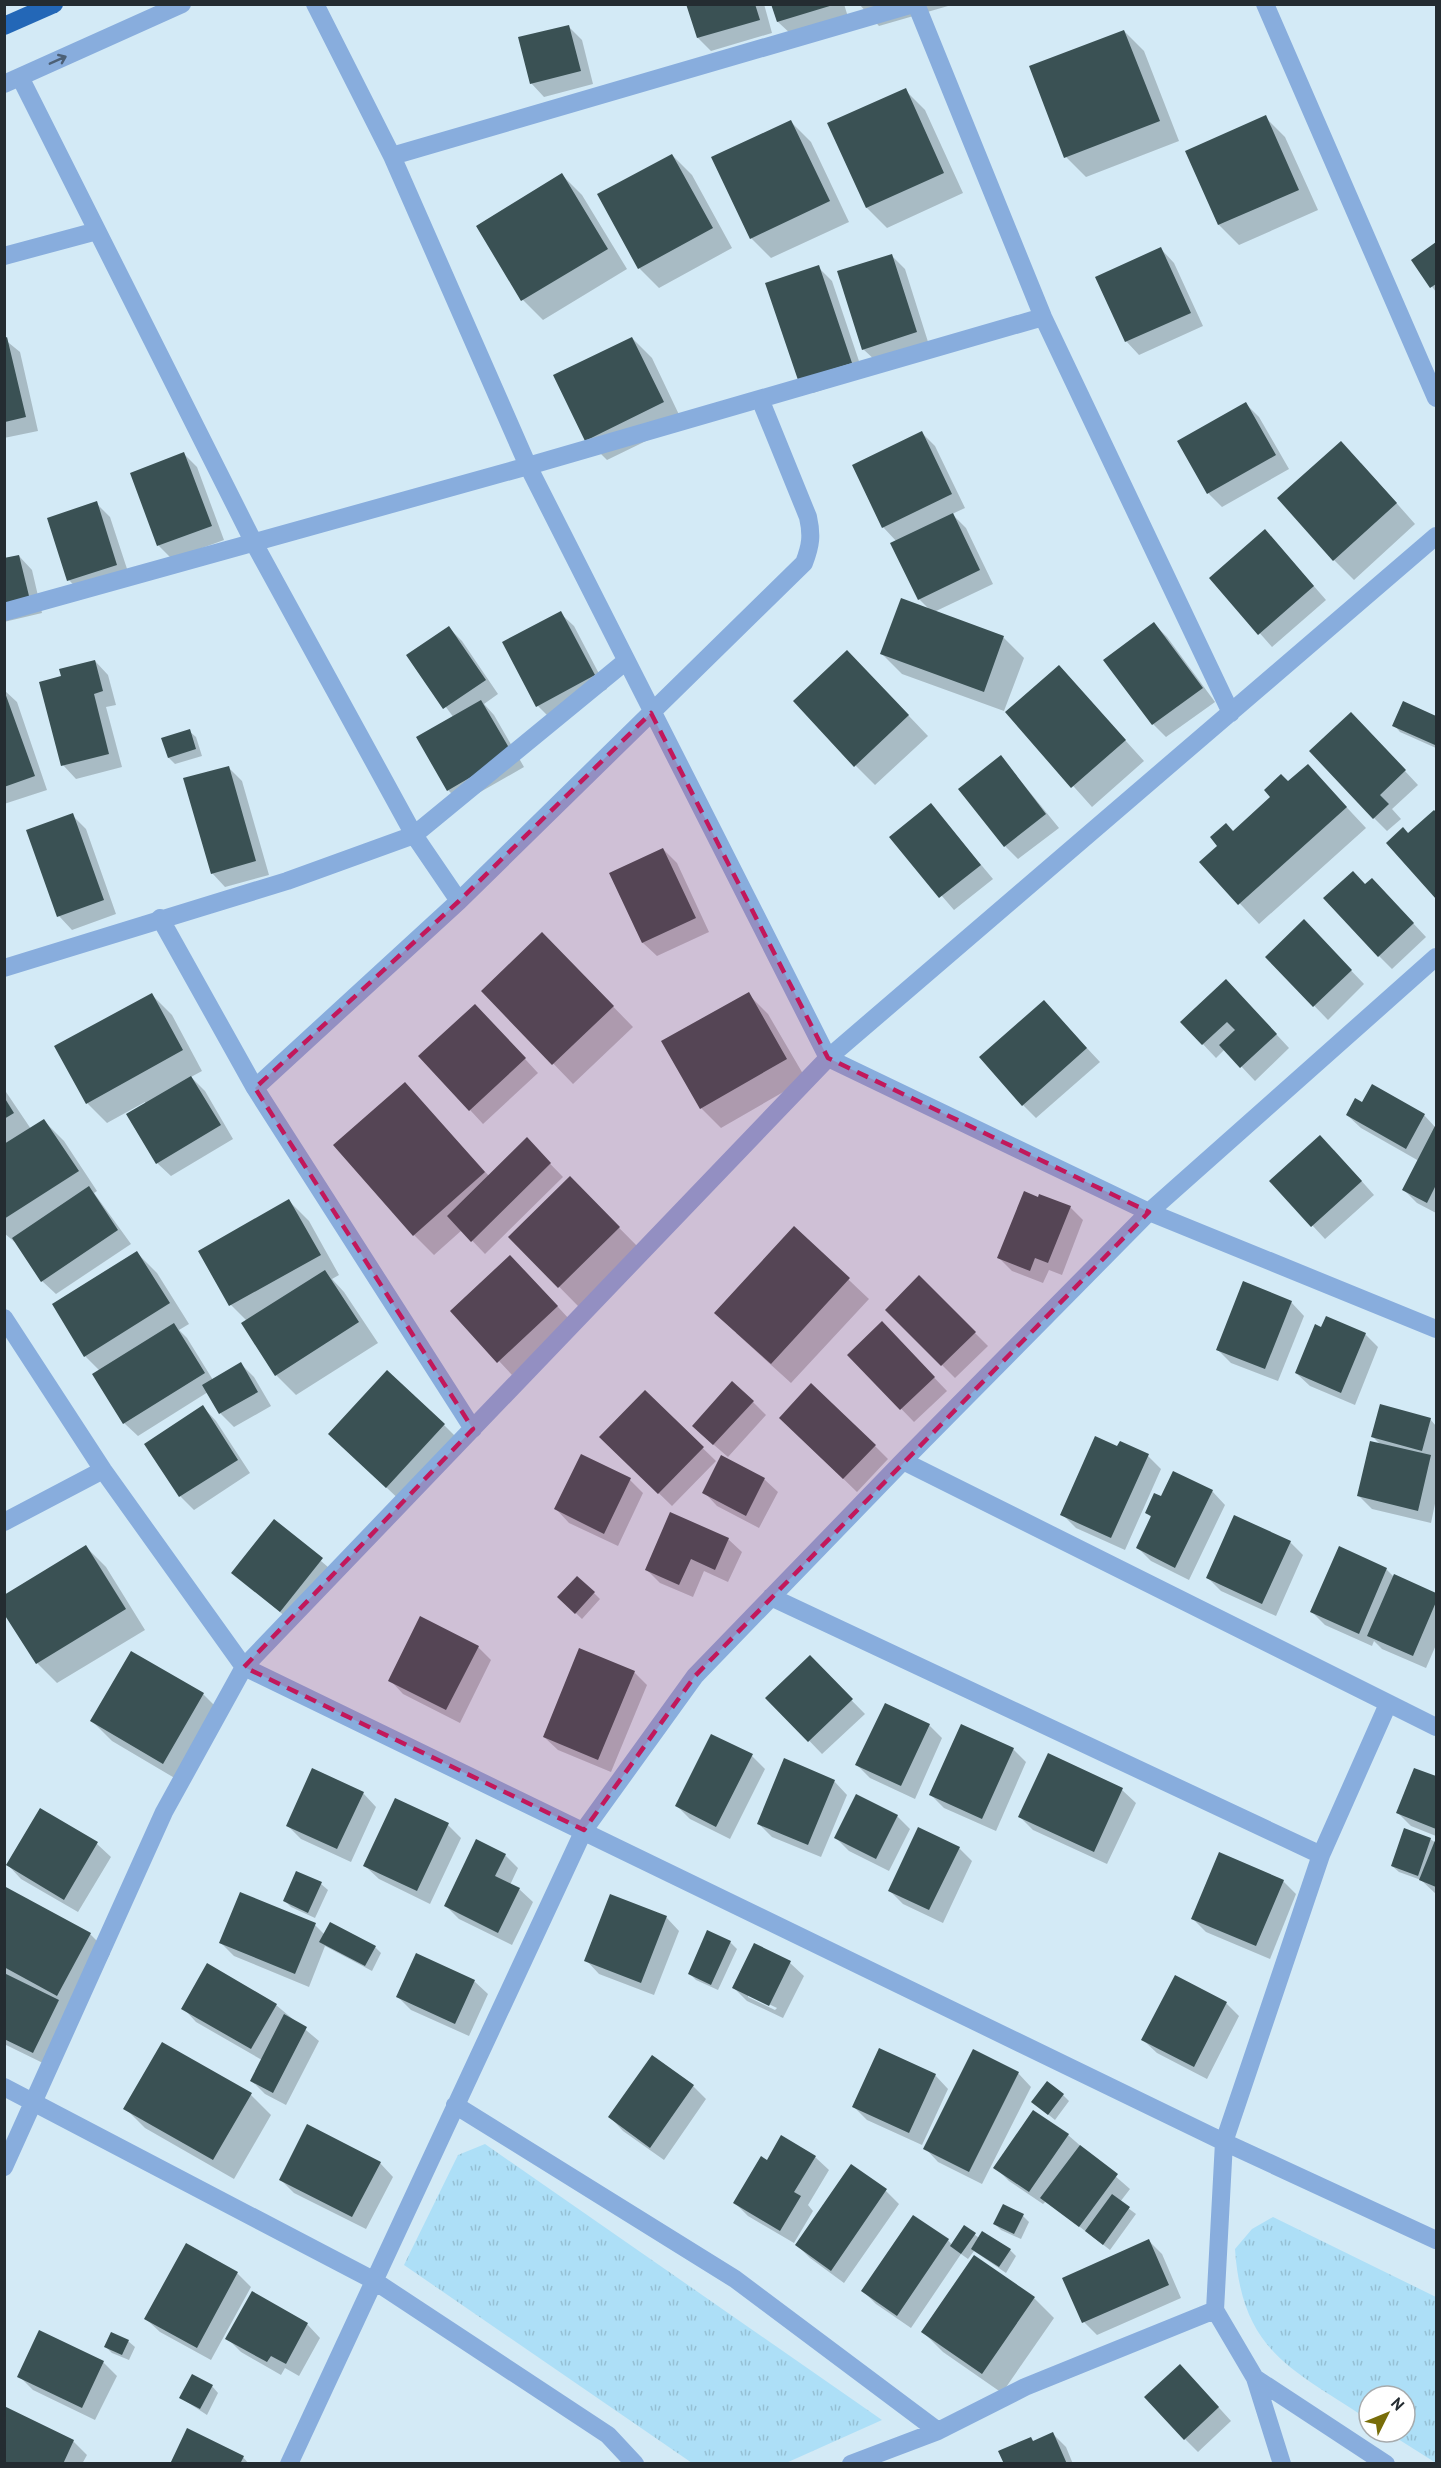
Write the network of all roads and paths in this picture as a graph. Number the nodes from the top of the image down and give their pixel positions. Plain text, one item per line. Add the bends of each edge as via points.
1 (54, 4) edge
2 (182, 4) edge
3 (315, 4) edge
4 (915, 4) edge
5 (1265, 4) edge
6 (4, 26) edge
7 (12, 80) edge
8 (392, 156) junction
9 (97, 231) junction
10 (4, 256) edge
11 (1043, 317) junction
12 (1437, 398) edge
13 (760, 399) junction
14 (528, 466) junction
15 (1437, 536) edge
16 (254, 543) junction
17 (4, 612) edge
18 (626, 661) junction
19 (1231, 712) junction
20 (651, 713) junction
21 (414, 836) junction
22 (459, 901) junction
23 (160, 918) junction
24 (1434, 963) edge
25 (4, 968) edge
26 (828, 1058) junction
27 (255, 1088) junction
28 (1149, 1212) junction
29 (4, 1318) edge
30 (1437, 1329) edge
31 (472, 1429) junction
32 (903, 1461) junction
33 (103, 1470) junction
34 (4, 1522) edge
35 (771, 1598) junction
36 (244, 1667) junction
37 (1388, 1704) junction
38 (1437, 1727) edge
39 (584, 1830) junction
40 (1321, 1855) junction
41 (4, 2087) edge
42 (34, 2101) junction
43 (455, 2105) junction
44 (1224, 2142) junction
45 (4, 2167) edge
46 (1437, 2240) edge
47 (373, 2280) junction
48 (1215, 2310) junction
49 (1255, 2378) junction
50 (938, 2431) junction
51 (295, 2461) edge
52 (634, 2463) edge
53 (851, 2463) edge
54 (1282, 2463) edge
55 (1386, 2463) edge

1 - 6 highway
7 -> 2 street
3 - 8 street
4 - 8 street
4 - 11 street
5 - 12 street
7 - 9 street
8 - 14 street
9 - 10 street
9 - 16 street
11 - 13 street
11 - 19 street
13 - 14 street
13 - 20 street via 808,517 811,546 793,576
14 - 16 street
14 - 18 street
15 - 19 street
16 - 17 street
16 - 21 street
18 - 20 street
18 - 21 street
19 - 26 street
20 - 22 street
20 - 26 street
21 - 22 street
21 - 23 street via 287,881
22 - 27 street
23 - 25 street
23 - 27 street
24 - 28 street
26 - 28 street
26 - 31 street
27 - 31 street
28 - 30 street
28 - 32 street
29 - 33 street
31 - 36 street
32 - 35 street
32 - 37 street
33 - 34 street
33 - 36 street
35 - 39 street via 695,1676
35 - 40 street
36 - 39 street
36 - 42 street via 164,1812
37 - 38 street
37 - 40 street
39 - 43 street
39 - 44 street
40 - 44 street
41 - 42 street
42 - 45 street
42 - 47 street
43 - 47 street
43 - 50 street via 735,2279
44 - 46 street
44 - 48 street
47 - 51 street
47 - 52 street via 608,2434
48 - 49 street
48 - 50 street via 1025,2387
49 - 54 street
49 - 55 street
50 - 53 street

